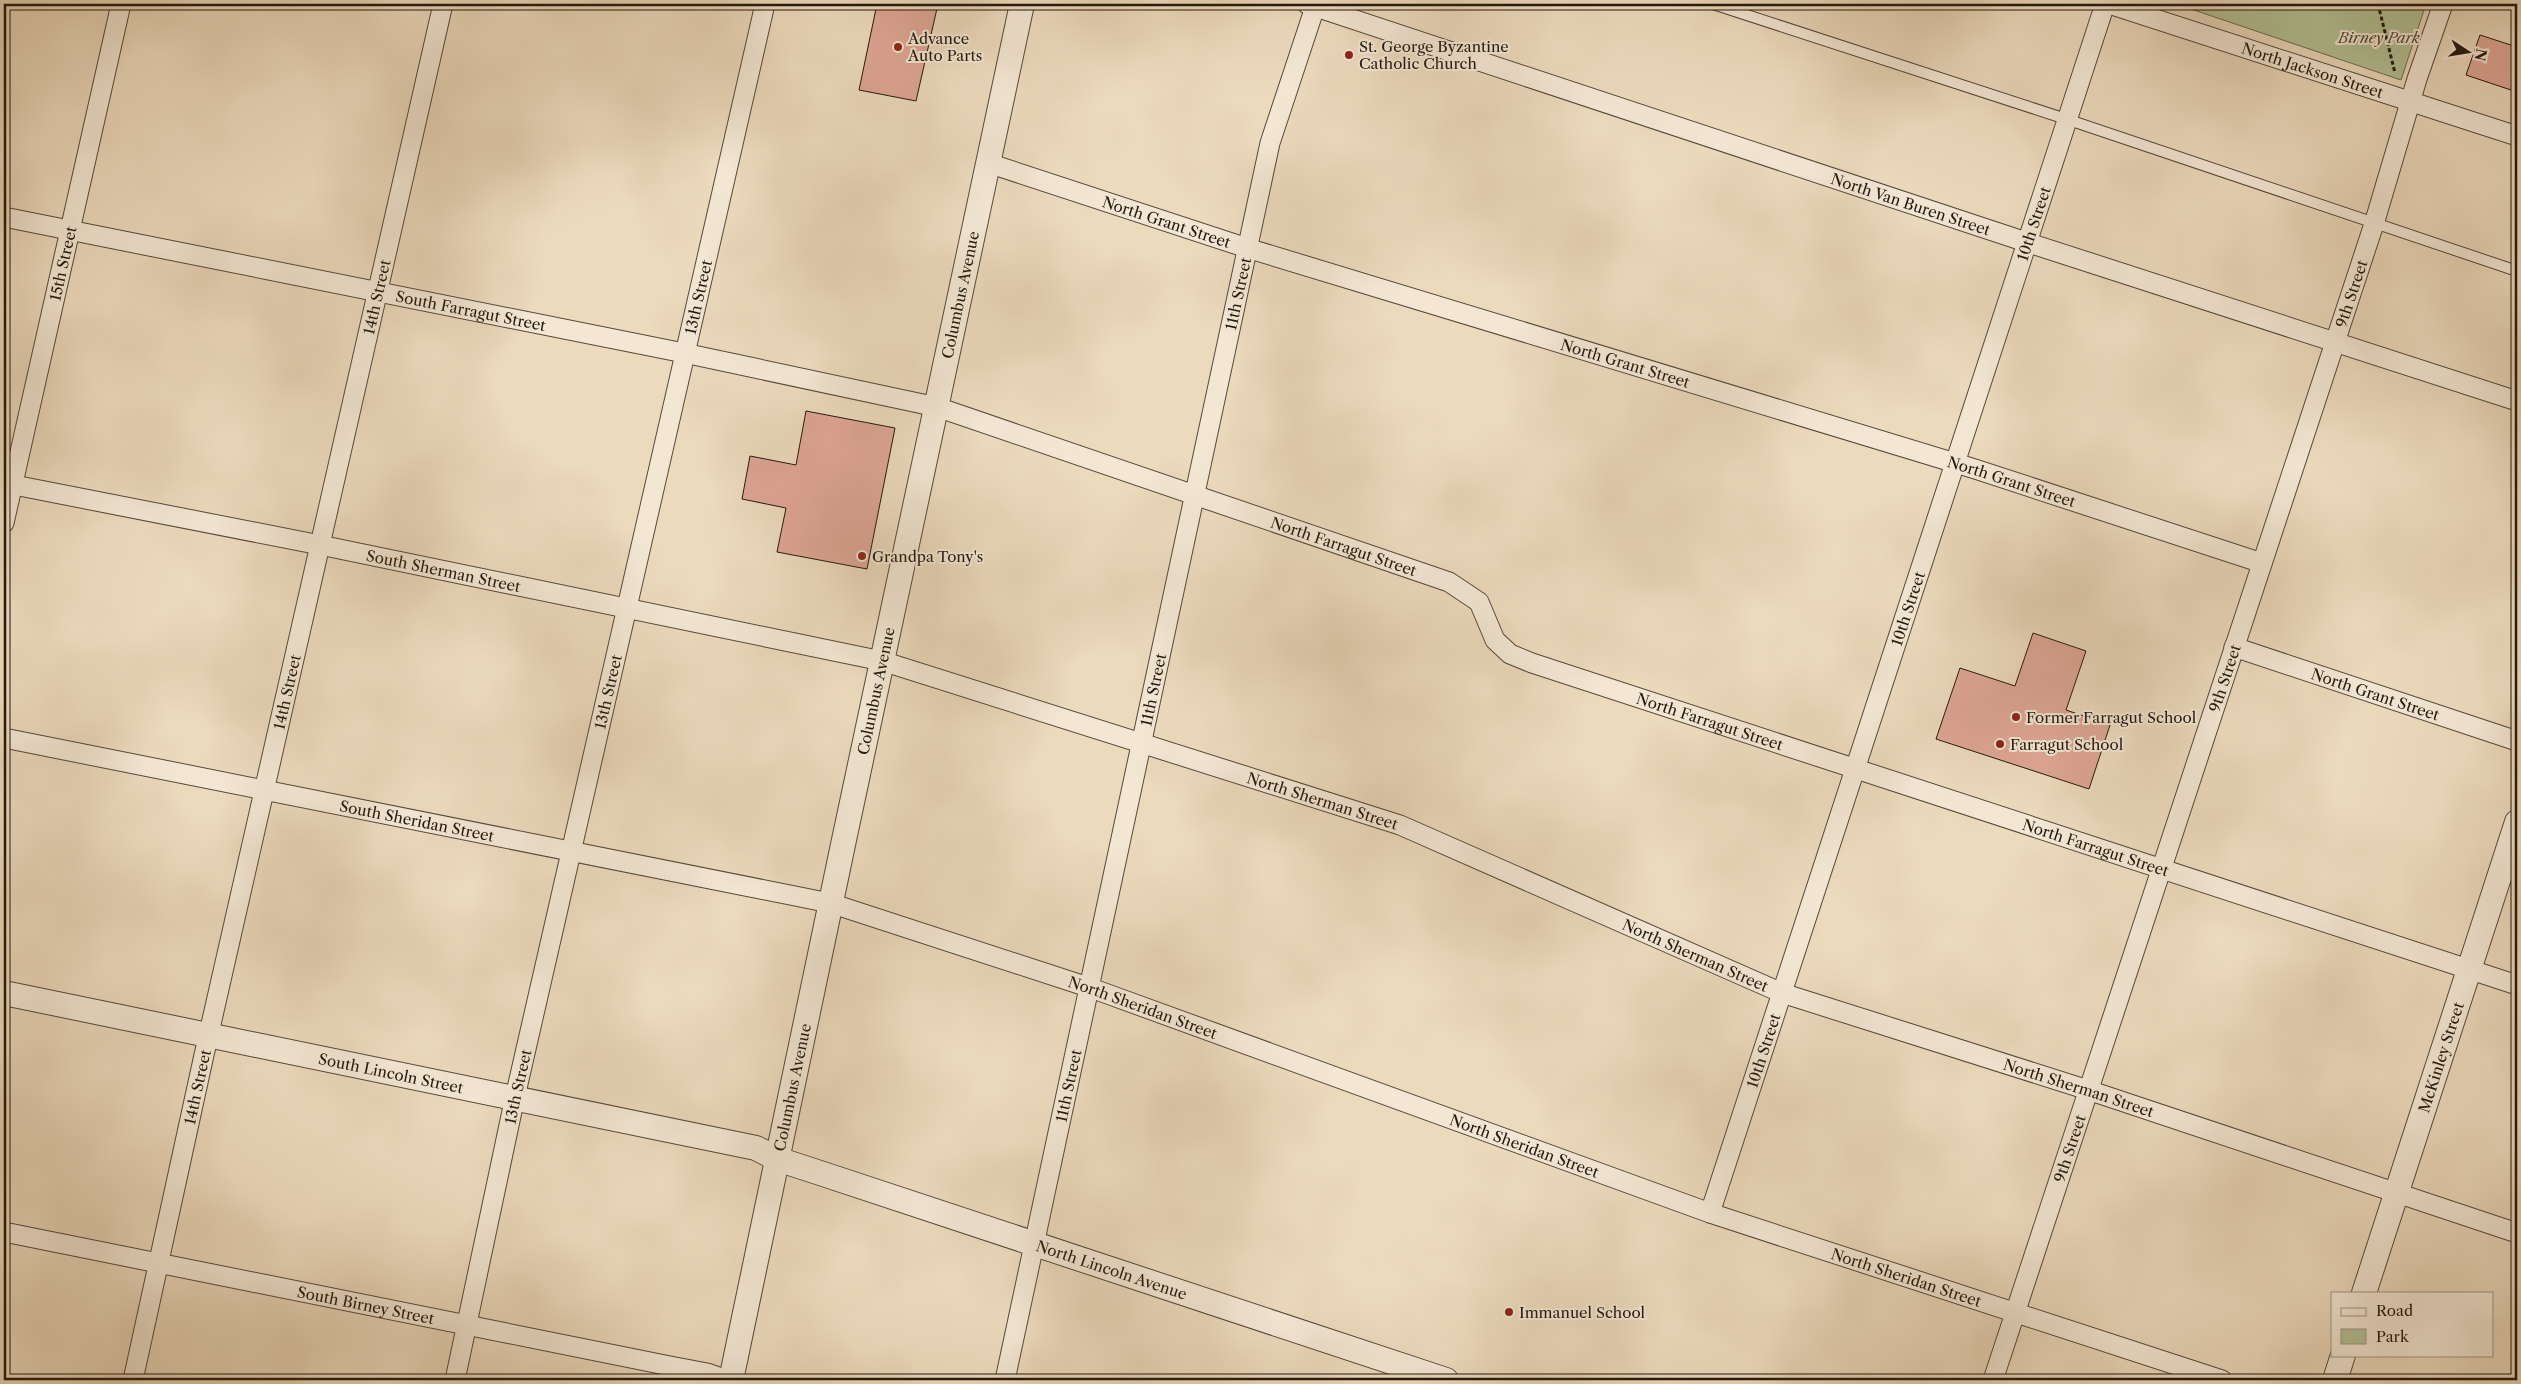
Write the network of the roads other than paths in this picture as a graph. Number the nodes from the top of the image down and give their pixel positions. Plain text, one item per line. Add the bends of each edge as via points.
1 (121, 4) edge
2 (443, 4) edge
3 (765, 4) edge
4 (1022, 4) edge
5 (1713, 4) edge
6 (2105, 4) edge
7 (2109, 4) edge
8 (2442, 4) edge
9 (1313, 5) edge
10 (2411, 102) junction
11 (2066, 119) junction
12 (2517, 136) edge
13 (988, 163) junction
14 (4, 217) edge
15 (2374, 224) junction
16 (71, 230) junction
17 (2026, 242) junction
18 (1246, 248) junction
19 (2517, 271) edge
20 (378, 292) junction
21 (2334, 341) junction
22 (684, 353) junction
23 (2517, 401) edge
24 (938, 407) junction
25 (1954, 463) junction
26 (8, 484) edge
27 (1194, 494) junction
28 (4, 522) edge
29 (320, 545) junction
30 (2262, 563) junction
31 (627, 610) junction
32 (2234, 647) junction
33 (882, 661) junction
34 (4, 738) edge
35 (2517, 741) edge
36 (1142, 742) junction
37 (1855, 768) junction
38 (265, 790) junction
39 (2517, 822) edge
40 (572, 852) junction
41 (2162, 870) junction
42 (830, 903) junction
43 (2469, 969) junction
44 (2517, 985) edge
45 (1091, 988) junction
46 (1782, 992) junction
47 (4, 993) edge
48 (209, 1034) junction
49 (2088, 1090) junction
50 (515, 1098) junction
51 (777, 1159) junction
52 (2396, 1193) junction
53 (1710, 1213) junction
54 (4, 1232) edge
55 (2517, 1233) edge
56 (1034, 1245) junction
57 (158, 1263) junction
58 (2364, 1292) edge
59 (2015, 1312) junction
60 (466, 1325) junction
61 (2343, 1356) edge
62 (668, 1373) edge
63 (133, 1380) edge
64 (454, 1380) edge
65 (727, 1380) edge
66 (731, 1380) edge
67 (1005, 1380) edge
68 (1446, 1380) edge
69 (1993, 1380) edge
70 (2222, 1380) edge
71 (2335, 1380) edge

1 - 16 street, 15th Street
2 - 20 street, 14th Street
3 - 22 street, 13th Street
4 - 13 street, Columbus Avenue
5 - 11 lane
6 - 11 street, 10th Street
7 - 10 street, North Jackson Street
8 - 10 street, 9th Street
9 - 17 street, North Van Buren Street
9 - 18 street, 11th Street via 1270,143
10 - 12 street, North Jackson Street
10 - 15 street, 9th Street
11 - 15 lane
11 - 17 street, 10th Street
13 - 18 street, North Grant Street
13 - 24 street, Columbus Avenue
14 - 16 street, South Farragut Street
15 - 19 lane
15 - 21 street, 9th Street
16 - 20 street, South Farragut Street
16 - 26 street, 15th Street
17 - 21 street, North Van Buren Street
17 - 25 street, 10th Street
18 - 25 street, North Grant Street
18 - 27 street, 11th Street
20 - 22 street, South Farragut Street
20 - 29 street, 14th Street
21 - 23 street, North Van Buren Street
21 - 30 street, 9th Street
22 - 24 street, South Farragut Street
22 - 31 street, 13th Street
24 - 27 street, North Farragut Street
24 - 33 street, Columbus Avenue
25 - 30 street, North Grant Street
25 - 37 street, 10th Street
26 - 28 street, 15th Street
26 - 29 street, South Sherman Street
27 - 36 street, 11th Street
27 - 37 street, North Farragut Street via 1449,582 1479,602 1495,640 1510,654
29 - 31 street, South Sherman Street
29 - 38 street, 14th Street
30 - 32 street, 9th Street
31 - 33 street, South Sherman Street
31 - 40 street, 13th Street
32 - 35 street, North Grant Street
32 - 41 street, 9th Street
33 - 36 street, North Sherman Street
33 - 42 street, Columbus Avenue
34 - 38 street, South Sheridan Street
36 - 45 street, 11th Street
36 - 46 street, North Sherman Street via 1400,825
37 - 41 street, North Farragut Street
37 - 46 street, 10th Street
38 - 40 street, South Sheridan Street
38 - 48 street, 14th Street
39 - 43 street, McKinley Street
40 - 42 street, South Sheridan Street
40 - 50 street, 13th Street
41 - 43 street, North Farragut Street
41 - 49 street, 9th Street
42 - 45 street, North Sheridan Street
42 - 51 street, Columbus Avenue
43 - 44 street, North Farragut Street
43 - 52 street, McKinley Street
45 - 53 street, North Sheridan Street
45 - 56 street, 11th Street
46 - 49 street, North Sherman Street
46 - 53 street, 10th Street
47 - 48 street, South Lincoln Street
48 - 50 street, South Lincoln Street
48 - 57 street, 14th Street
49 - 52 street, North Sherman Street
49 - 59 street, 9th Street
50 - 51 street, South Lincoln Street via 756,1148
50 - 60 street, 13th Street
51 - 56 street, North Lincoln Avenue
51 - 66 street, Columbus Avenue
52 - 55 street, North Sherman Street
52 - 58 street, McKinley Street
53 - 59 street, North Sheridan Street
54 - 57 street, South Birney Street
56 - 67 street, 11th Street
56 - 68 street, North Lincoln Avenue
57 - 60 street, South Birney Street
57 - 63 street, 14th Street
59 - 69 street, 9th Street
59 - 70 street, North Sheridan Street
60 - 62 street, South Birney Street
60 - 64 street, 13th Street
61 - 71 street
62 - 65 street, South Birney Street via 707,1373

